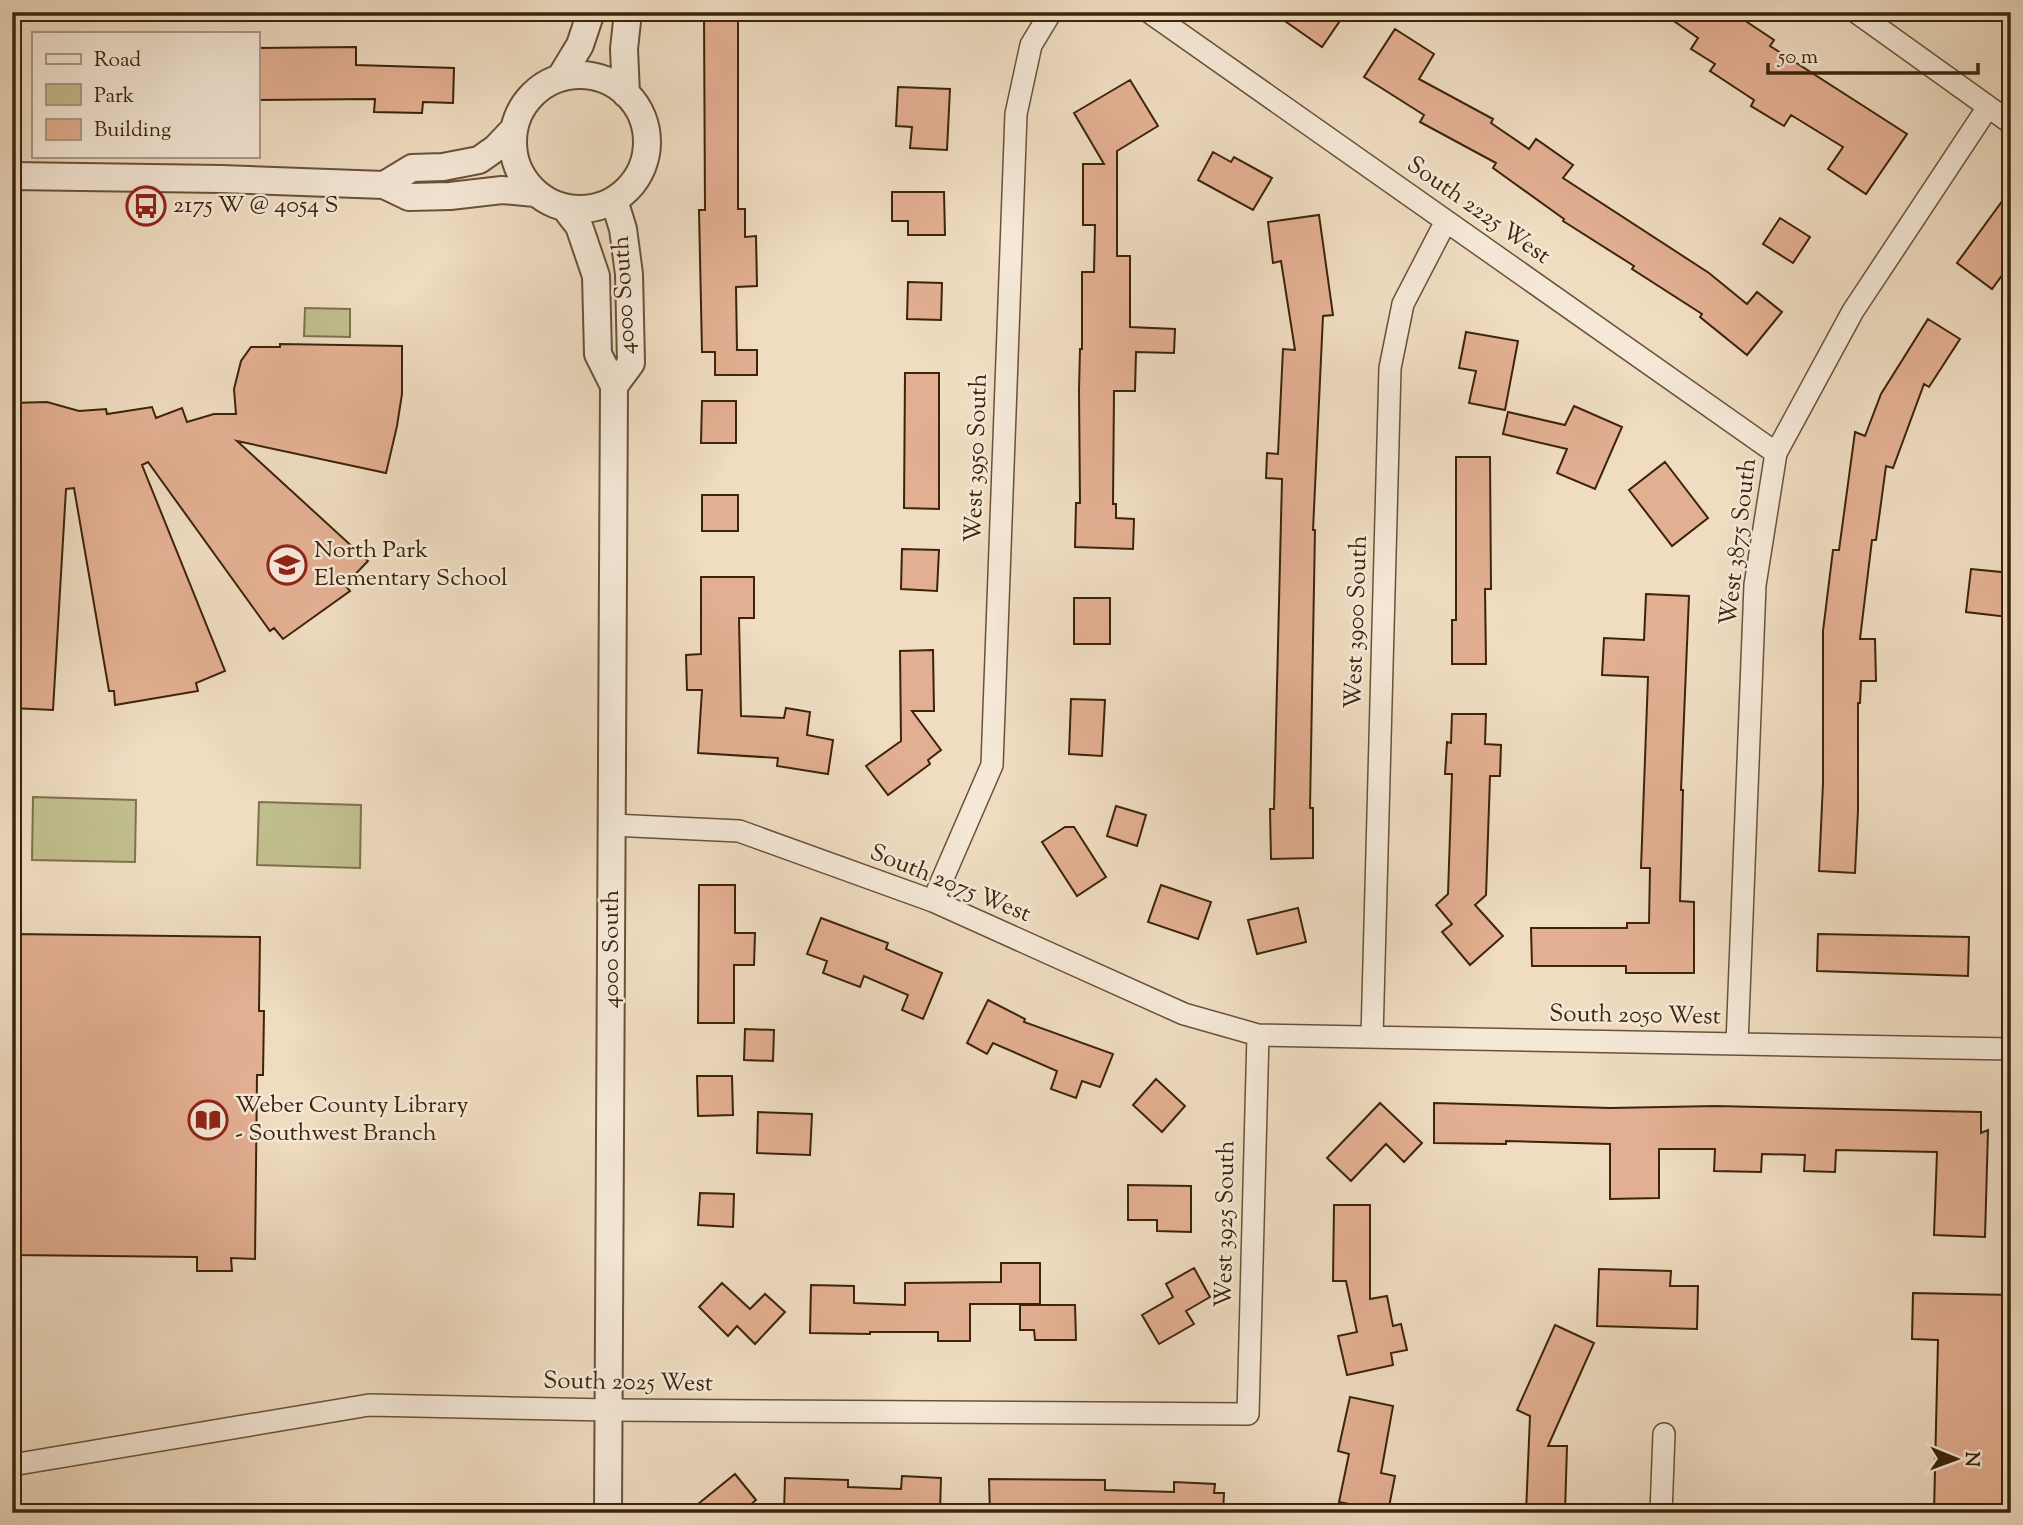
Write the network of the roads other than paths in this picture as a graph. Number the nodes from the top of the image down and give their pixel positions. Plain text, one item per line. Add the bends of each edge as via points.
1 (591, 12) edge
2 (628, 12) edge
3 (1051, 12) edge
4 (1149, 12) edge
5 (1856, 12) edge
6 (560, 78) junction
7 (626, 94) junction
8 (1988, 107) junction
9 (2011, 123) edge
10 (514, 130) junction
11 (12, 176) edge
12 (384, 185) junction
13 (535, 193) junction
14 (614, 200) junction
15 (565, 208) junction
16 (1446, 220) junction
17 (614, 386) junction
18 (1776, 453) junction
19 (612, 825) junction
20 (933, 901) junction
21 (1258, 1035) junction
22 (1371, 1037) junction
23 (1737, 1044) junction
24 (2011, 1048) edge
25 (609, 1410) junction
26 (1248, 1414) joint
27 (1664, 1434) dead end
28 (12, 1465) edge
29 (608, 1513) edge
30 (1661, 1513) edge

1 - 6 street
2 - 7 street
3 - 20 street, West 3950 South via 1031,45 1016,114 992,765
4 - 16 street, South 2225 West
5 - 8 street
6 - 7 street via 603,77
6 - 10 street via 530,97
7 - 14 street via 644,124 646,141 638,175
8 - 9 street
8 - 18 street, West 3875 South via 1853,311
10 - 12 street via 480,160 412,168
10 - 13 street via 519,168
11 - 12 street
12 - 13 street via 409,197 502,190
13 - 15 street
14 - 15 street via 598,207
14 - 17 street, 4000 South via 629,274 631,363
15 - 17 street, 4000 South via 579,226 596,276 598,354
16 - 18 street, South 2225 West
16 - 22 street, West 3900 South via 1403,304 1390,368
17 - 19 street, 4000 South
18 - 23 street, West 3875 South via 1755,585
19 - 20 street, South 2075 West via 738,831
19 - 25 street, 4000 South
20 - 21 street, South 2075 West via 1184,1014
21 - 22 street, South 2050 West
21 - 26 street, West 3925 South
22 - 23 street, South 2050 West
23 - 24 street, South 2050 West
25 - 26 street, South 2025 West
25 - 28 street, South 2025 West via 369,1405
25 - 29 street, 4000 South
27 - 30 street

